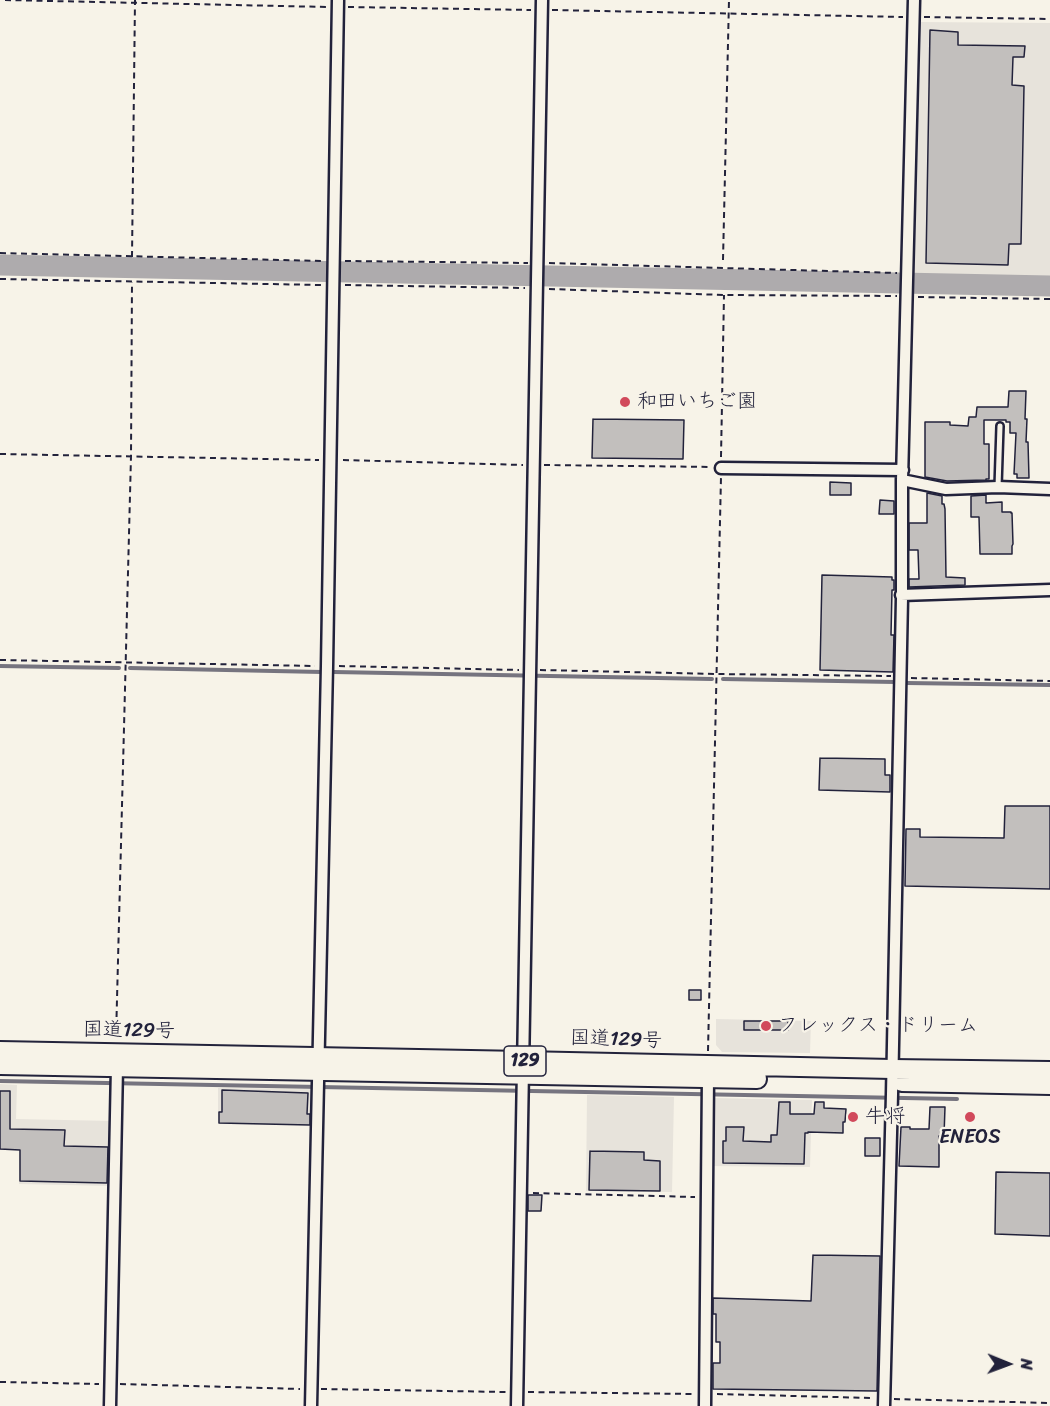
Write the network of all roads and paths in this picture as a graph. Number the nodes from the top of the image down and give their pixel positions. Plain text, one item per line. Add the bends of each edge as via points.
1 (5, 0) edge
2 (729, 0) edge
3 (914, 0) edge
4 (135, 1) edge
5 (338, 4) edge
6 (542, 5) edge
7 (729, 14) junction
8 (913, 17) junction
9 (1050, 19) edge
10 (0, 253) edge
11 (132, 257) junction
12 (723, 260) dead end
13 (334, 262) junction
14 (537, 265) junction
15 (908, 274) junction
16 (0, 279) edge
17 (132, 282) junction
18 (334, 284) junction
19 (537, 286) junction
20 (907, 294) junction
21 (724, 295) junction
22 (1050, 299) edge
23 (1000, 426) dead end
24 (0, 454) edge
25 (131, 456) junction
26 (331, 460) junction
27 (533, 465) junction
28 (721, 468) junction
29 (903, 475) junction
30 (998, 487) junction
31 (1050, 489) edge
32 (1050, 590) edge
33 (901, 595) junction
34 (0, 660) edge
35 (126, 663) junction
36 (327, 666) junction
37 (530, 674) junction
38 (717, 674) junction
39 (900, 676) junction
40 (1050, 681) edge
41 (0, 1051) edge
42 (0, 1065) edge
43 (1050, 1071) edge
44 (116, 1072) junction
45 (319, 1076) junction
46 (522, 1080) junction
47 (708, 1083) junction
48 (1050, 1085) edge
49 (892, 1087) junction
50 (520, 1193) junction
51 (707, 1197) junction
52 (110, 1406) edge
53 (311, 1406) edge
54 (517, 1406) edge
55 (705, 1406) edge
56 (884, 1406) edge

1 - 4 path
2 - 7 path
3 - 8 street
4 - 5 path
4 - 11 path
5 - 6 path
5 - 13 street
6 - 7 path
6 - 14 street
7 - 8 path
7 - 12 path
8 - 9 path
8 - 15 street
10 - 11 path
11 - 13 path
13 - 14 path
13 - 18 street
14 - 15 path
14 - 19 street
15 - 20 street
16 - 17 path
17 - 18 path
17 - 25 path
18 - 19 path
18 - 26 street
19 - 21 path
19 - 27 street
20 - 21 path
20 - 22 path
20 - 29 street
21 - 28 path
23 - 30 lane
24 - 25 path
25 - 26 path
25 - 35 path
26 - 27 path
26 - 36 street
27 - 28 path
27 - 37 street
28 - 29 street
28 - 38 path
29 - 30 street via 946,489
29 - 33 street
30 - 31 street
32 - 33 street
33 - 39 street
34 - 35 path
35 - 36 path
35 - 44 path
36 - 37 path
36 - 45 street
37 - 38 path
37 - 46 street
38 - 39 path
38 - 47 path
39 - 40 path
39 - 49 street
41 - 44 highway, 国道129号 / 129
42 - 44 highway, 国道129号 / 129
43 - 49 highway, 国道129号 / 129
44 - 45 highway, 国道129号 / 129
44 - 52 street
45 - 46 highway, 国道129号 / 129
45 - 53 street
46 - 47 highway, 国道129号 / 129
46 - 50 street
47 - 49 highway, 国道129号 / 129
47 - 51 street
48 - 49 highway, 国道129号 / 129
49 - 56 street
50 - 51 path
50 - 54 street
51 - 55 street

